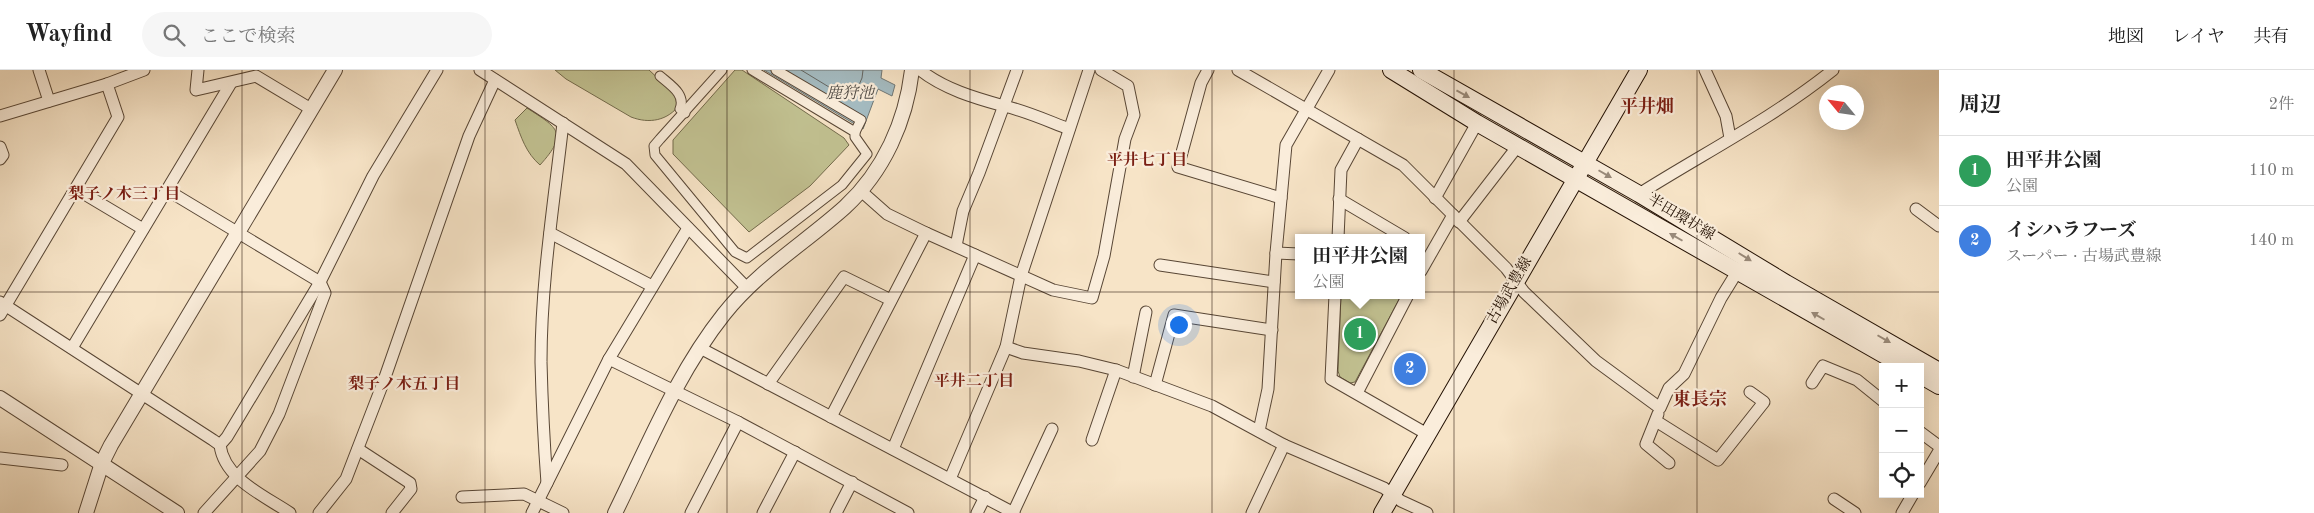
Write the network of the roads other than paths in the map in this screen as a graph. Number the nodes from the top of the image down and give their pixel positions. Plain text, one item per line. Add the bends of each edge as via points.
1 (39, 70) edge
2 (144, 70) edge
3 (198, 70) edge
4 (335, 70) edge
5 (437, 70) edge
6 (480, 70) edge
7 (722, 70) edge
8 (752, 70) edge
9 (912, 70) edge
10 (920, 70) edge
11 (1017, 70) edge
12 (1089, 70) edge
13 (1101, 70) edge
14 (1208, 70) edge
15 (1238, 70) edge
16 (1328, 70) edge
17 (1391, 70) edge
18 (1639, 70) edge
19 (1833, 70) edge
20 (777, 71) edge
21 (1430, 72) edge
22 (1709, 72) edge
23 (660, 76) dead end
24 (495, 80) junction
25 (772, 82) junction
26 (231, 83) junction
27 (108, 84) junction
28 (819, 96) junction
29 (48, 101) junction
30 (1003, 106) junction
31 (813, 107) junction
32 (311, 109) junction
33 (1306, 109) junction
34 (685, 113) junction
35 (0, 116) edge
36 (563, 124) junction
37 (1476, 124) junction
38 (1069, 129) junction
39 (855, 132) junction
40 (1730, 138) junction
41 (1358, 139) junction
42 (0, 147) edge
43 (1517, 147) junction
44 (0, 159) edge
45 (1585, 163) junction
46 (1576, 179) junction
47 (76, 189) junction
48 (167, 190) junction
49 (861, 191) junction
50 (1640, 194) junction
51 (1281, 198) junction
52 (1435, 198) junction
53 (1340, 199) junction
54 (1916, 209) dead end
55 (1456, 218) junction
56 (1939, 226) edge
57 (688, 228) junction
58 (143, 229) junction
59 (238, 232) junction
60 (550, 233) junction
61 (926, 233) junction
62 (1338, 234) edge
63 (1398, 234) edge
64 (956, 246) junction
65 (1426, 250) edge
66 (1276, 253) junction
67 (1295, 254) edge
68 (975, 255) junction
69 (1160, 264) dead end
70 (1737, 272) junction
71 (1021, 276) junction
72 (1516, 281) junction
73 (320, 282) junction
74 (1274, 282) junction
75 (652, 286) junction
76 (747, 288) junction
77 (1335, 299) edge
78 (1406, 299) edge
79 (891, 300) junction
80 (2, 308) edge
81 (1146, 312) dead end
82 (1272, 330) junction
83 (1006, 347) junction
84 (72, 348) junction
85 (700, 348) junction
86 (609, 359) junction
87 (1898, 363) edge
88 (1116, 370) junction
89 (1939, 371) edge
90 (1133, 377) junction
91 (1924, 378) edge
92 (1812, 383) dead end
93 (768, 384) junction
94 (1155, 385) junction
95 (1939, 386) edge
96 (675, 392) junction
97 (1750, 392) dead end
98 (141, 393) junction
99 (1357, 393) junction
100 (0, 398) edge
101 (1879, 398) edge
102 (1660, 408) junction
103 (831, 417) junction
104 (1656, 421) junction
105 (738, 422) junction
106 (1052, 429) dead end
107 (1259, 431) junction
108 (1427, 434) junction
109 (1924, 435) edge
110 (1092, 440) dead end
111 (220, 445) junction
112 (1284, 445) junction
113 (1939, 446) edge
114 (358, 449) junction
115 (893, 449) junction
116 (1939, 451) edge
117 (795, 452) junction
118 (0, 458) edge
119 (102, 463) junction
120 (1669, 463) dead end
121 (62, 465) dead end
122 (1924, 476) edge
123 (237, 478) junction
124 (950, 479) junction
125 (852, 482) junction
126 (547, 483) junction
127 (1393, 495) junction
128 (462, 497) dead end
129 (985, 497) junction
130 (1911, 498) edge
131 (1834, 500) dead end
132 (538, 501) junction
133 (86, 513) edge
134 (177, 513) edge
135 (204, 513) edge
136 (290, 513) edge
137 (319, 513) edge
138 (392, 513) edge
139 (532, 513) edge
140 (563, 513) edge
141 (615, 513) edge
142 (691, 513) edge
143 (763, 513) edge
144 (836, 513) edge
145 (908, 513) edge
146 (977, 513) edge
147 (1014, 513) edge
148 (1252, 513) edge
149 (1382, 513) edge
150 (1427, 513) edge
151 (1855, 513) edge
152 (1902, 513) edge

1 - 29 street
2 - 27 street
3 - 26 street via 196,90
4 - 32 street
5 - 73 street via 373,176
6 - 24 street
7 - 34 street
8 - 25 street
9 - 49 street via 896,134
10 - 30 street via 942,84
11 - 30 street
12 - 38 street
13 - 71 street via 1128,86 1134,115 1125,139 1104,256 1092,298 1053,290
14 - 51 street via 1201,83 1178,167
15 - 33 street
16 - 33 street
17 - 37 main road, 半田環状線
18 - 45 main road, 古場武豊線
19 - 40 street
20 - 25 street
20 - 28 street
21 -> 45 main road, 半田環状線
22 - 40 street via 1726,116
23 - 34 street via 679,94 680,109
24 - 36 street
24 - 114 street via 469,136
25 - 31 street
26 - 32 street via 256,76
26 - 48 street
27 - 29 street
27 - 47 street via 118,118
28 - 31 street
28 - 39 street via 861,120
29 - 35 street
30 - 38 street
30 - 64 street via 963,212
31 - 39 street
32 - 59 street
33 - 41 street
33 - 51 street via 1286,145
34 - 39 street via 654,146 655,155 743,258 752,256 860,170 867,154
36 - 57 street via 626,164
36 - 60 street
37 - 43 main road, 半田環状線
37 - 52 street
38 - 71 street
40 - 50 street
41 - 52 street via 1403,165
41 - 53 street via 1341,170
42 - 44 street
43 - 46 main road, 半田環状線
43 - 55 street
45 - 46 main road, 古場武豊線
45 -> 50 main road, 半田環状線
70 -> 46 main road, 半田環状線
46 - 72 main road, 古場武豊線
47 - 58 street
47 - 80 street
48 - 58 street
48 - 59 street
49 - 61 street via 887,214
49 - 76 street
50 -> 89 main road, 半田環状線
51 - 66 street
52 - 55 street
53 - 62 street
53 - 63 street
54 - 56 street
55 - 65 street
55 - 72 street
57 - 75 street
57 - 76 street
58 - 84 street
59 - 73 street
59 - 98 street
60 - 75 street
60 - 126 street via 541,362
61 - 64 street
61 - 79 street
64 - 68 street
66 - 67 street
66 - 74 street
68 - 71 street
68 - 115 street
69 - 74 street
87 -> 70 main road, 半田環状線
70 - 102 street via 1684,374 1669,388
71 - 83 street
72 - 102 street via 1596,361
72 - 108 main road, 古場武豊線
73 - 111 street
73 - 123 street via 325,292 279,414 260,451
74 - 82 street
75 - 86 street
76 - 85 street
77 - 99 street via 1331,379
78 - 99 street
79 - 93 street via 844,277
79 - 103 street
80 - 84 street
81 - 90 street
82 - 94 street via 1174,315
82 - 107 street via 1266,400
83 - 88 street
83 - 124 street
84 - 98 street
85 - 93 street
85 - 96 street
86 - 96 street
86 - 126 street
88 - 90 street
88 - 110 street
90 - 94 street
91 - 95 main road
92 - 101 street via 1823,366 1857,380
93 - 103 street
94 - 107 street via 1212,406
96 - 105 street
96 - 141 street
97 - 104 street via 1764,402 1718,460
98 - 111 street
98 - 119 street
99 - 108 street
100 - 119 street
102 - 104 street
103 - 115 street
104 - 120 street via 1646,444
105 - 117 street
105 - 142 street
106 - 147 street
107 - 112 street
108 - 127 main road, 古場武豊線
109 - 113 street
111 - 123 street via 220,451
112 - 127 street via 1384,488
112 - 148 street
114 - 137 street via 346,479
114 - 138 street via 410,483 411,489
115 - 124 street
116 - 122 street
117 - 125 street
117 - 143 street
118 - 121 street
119 - 133 street
119 - 134 street
123 - 135 street
123 - 136 street
124 - 129 street
125 - 144 street
125 - 145 street
126 - 132 street
127 - 149 main road, 古場武豊線
127 - 150 street
128 - 132 street via 516,493
129 - 146 street
129 - 147 street
130 - 152 street
131 - 151 street
132 - 139 street
132 - 140 street

